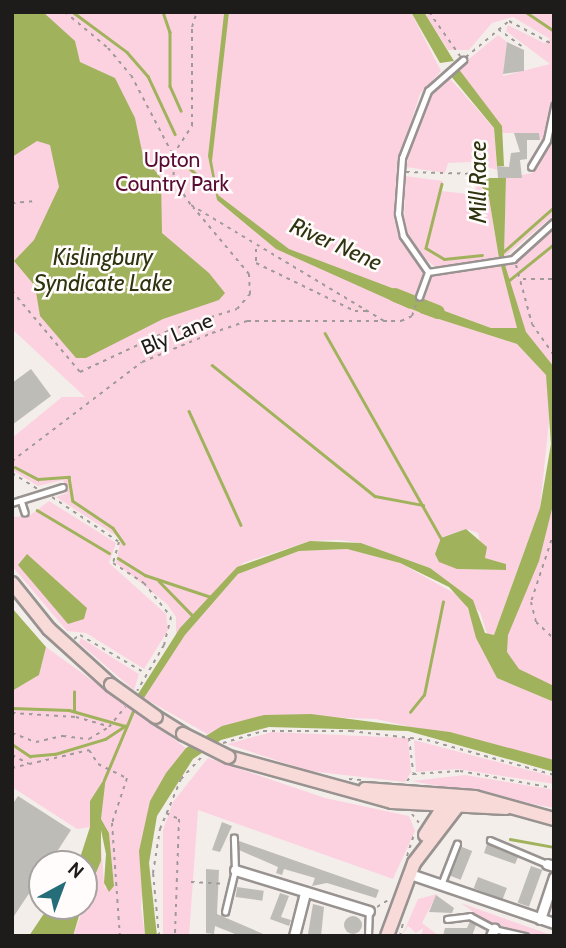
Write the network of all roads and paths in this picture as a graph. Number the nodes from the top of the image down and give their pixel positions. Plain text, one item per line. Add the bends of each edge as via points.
1 (65, 12) edge
2 (197, 12) edge
3 (429, 12) edge
4 (497, 28) junction
5 (554, 45) edge
6 (524, 48) dead end
7 (463, 60) junction
8 (554, 106) edge
9 (173, 155) junction
10 (531, 167) dead end
11 (402, 171) junction
12 (481, 174) dead end
13 (33, 201) dead end
14 (12, 203) edge
15 (191, 205) junction
16 (554, 222) edge
17 (257, 248) junction
18 (513, 259) junction
19 (428, 272) junction
20 (522, 278) junction
21 (554, 279) edge
22 (12, 291) edge
23 (419, 297) joint
24 (373, 311) junction
25 (384, 321) junction
26 (554, 356) edge
27 (12, 461) edge
28 (12, 473) edge
29 (62, 487) dead end
30 (43, 492) junction
31 (21, 500) junction
32 (12, 503) edge
33 (25, 512) dead end
34 (554, 532) edge
35 (12, 583) edge
36 (554, 639) edge
37 (67, 646) junction
38 (12, 713) edge
39 (116, 719) dead end
40 (110, 726) junction
41 (12, 733) edge
42 (410, 737) junction
43 (89, 739) junction
44 (218, 745) dead end
45 (211, 749) dead end
46 (89, 750) junction
47 (12, 755) edge
48 (29, 764) junction
49 (12, 768) edge
50 (413, 774) junction
51 (554, 775) edge
52 (308, 782) junction
53 (400, 785) dead end
54 (554, 788) edge
55 (455, 801) junction
56 (413, 804) junction
57 (443, 804) junction
58 (165, 813) junction
59 (554, 819) edge
60 (427, 831) junction
61 (234, 838) dead end
62 (490, 840) dead end
63 (457, 845) dead end
64 (421, 852) junction
65 (550, 865) edge
66 (233, 874) junction
67 (410, 874) junction
68 (554, 877) edge
69 (191, 882) dead end
70 (441, 886) junction
71 (305, 893) junction
72 (391, 899) dead end
73 (369, 911) junction
74 (225, 912) dead end
75 (447, 919) dead end
76 (540, 919) junction
77 (554, 923) edge
78 (492, 933) edge
79 (120, 936) edge
80 (159, 936) edge
81 (175, 936) edge
82 (294, 936) edge
83 (368, 936) edge
84 (387, 936) edge
85 (525, 936) edge

1 - 9 path via 108,48 131,75
2 - 9 path via 192,27 192,126
3 - 7 path
4 - 5 path via 509,21 523,24
4 - 6 path
4 - 7 path
7 - 11 lane via 443,72 414,117
8 - 10 lane via 547,140
9 - 15 path via 174,180
11 - 12 path via 444,177
11 - 19 lane via 398,214 403,236
13 - 14 path
15 - 17 path
15 - 22 path via 249,274 250,294 237,309 170,330 80,373
16 - 18 lane
17 - 24 path
17 - 24 path via 256,263 355,311
18 - 19 lane
18 - 20 path
19 - 23 lane
20 - 21 path
20 - 26 path via 532,324
23 - 25 path via 412,316
24 - 25 path
25 - 27 path, Bly Lane via 247,321 212,333 142,362
28 - 30 path
29 - 30 lane
30 - 31 lane
30 - 37 path via 119,542 113,563 144,583 171,617 164,645 145,674 80,635
31 - 32 lane
31 - 33 lane
34 - 36 path via 531,602 536,622
35 - 37 street
37 - 52 street, bridge via 111,685 183,734 229,757
38 - 40 path via 76,717
39 - 40 path
40 - 43 path
41 - 43 path via 36,742 63,736
42 - 44 path via 284,729
42 - 50 path
42 - 51 path
43 - 46 path
45 - 58 path via 181,779
46 - 48 path
46 - 79 path via 98,764 122,774 128,786 112,823
47 - 48 path
48 - 49 path
50 - 53 path via 407,785
50 - 54 path via 460,771
52 - 55 street
52 - 56 street
55 - 57 street
55 - 59 street
55 - 64 street
56 - 57 street
56 - 60 street via 425,817
57 - 60 street
58 - 80 path via 153,873
58 - 81 path via 179,819
60 - 64 street
61 - 66 lane
62 - 65 lane
63 - 70 lane
64 - 67 street
66 - 69 path via 220,885
66 - 71 street via 266,876
66 - 74 lane
67 - 70 street
67 - 84 street
68 - 76 street
70 - 76 street
71 - 73 street
71 - 82 street
72 - 73 path
73 - 83 lane
75 - 78 lane via 470,916
76 - 77 street
78 - 85 lane

